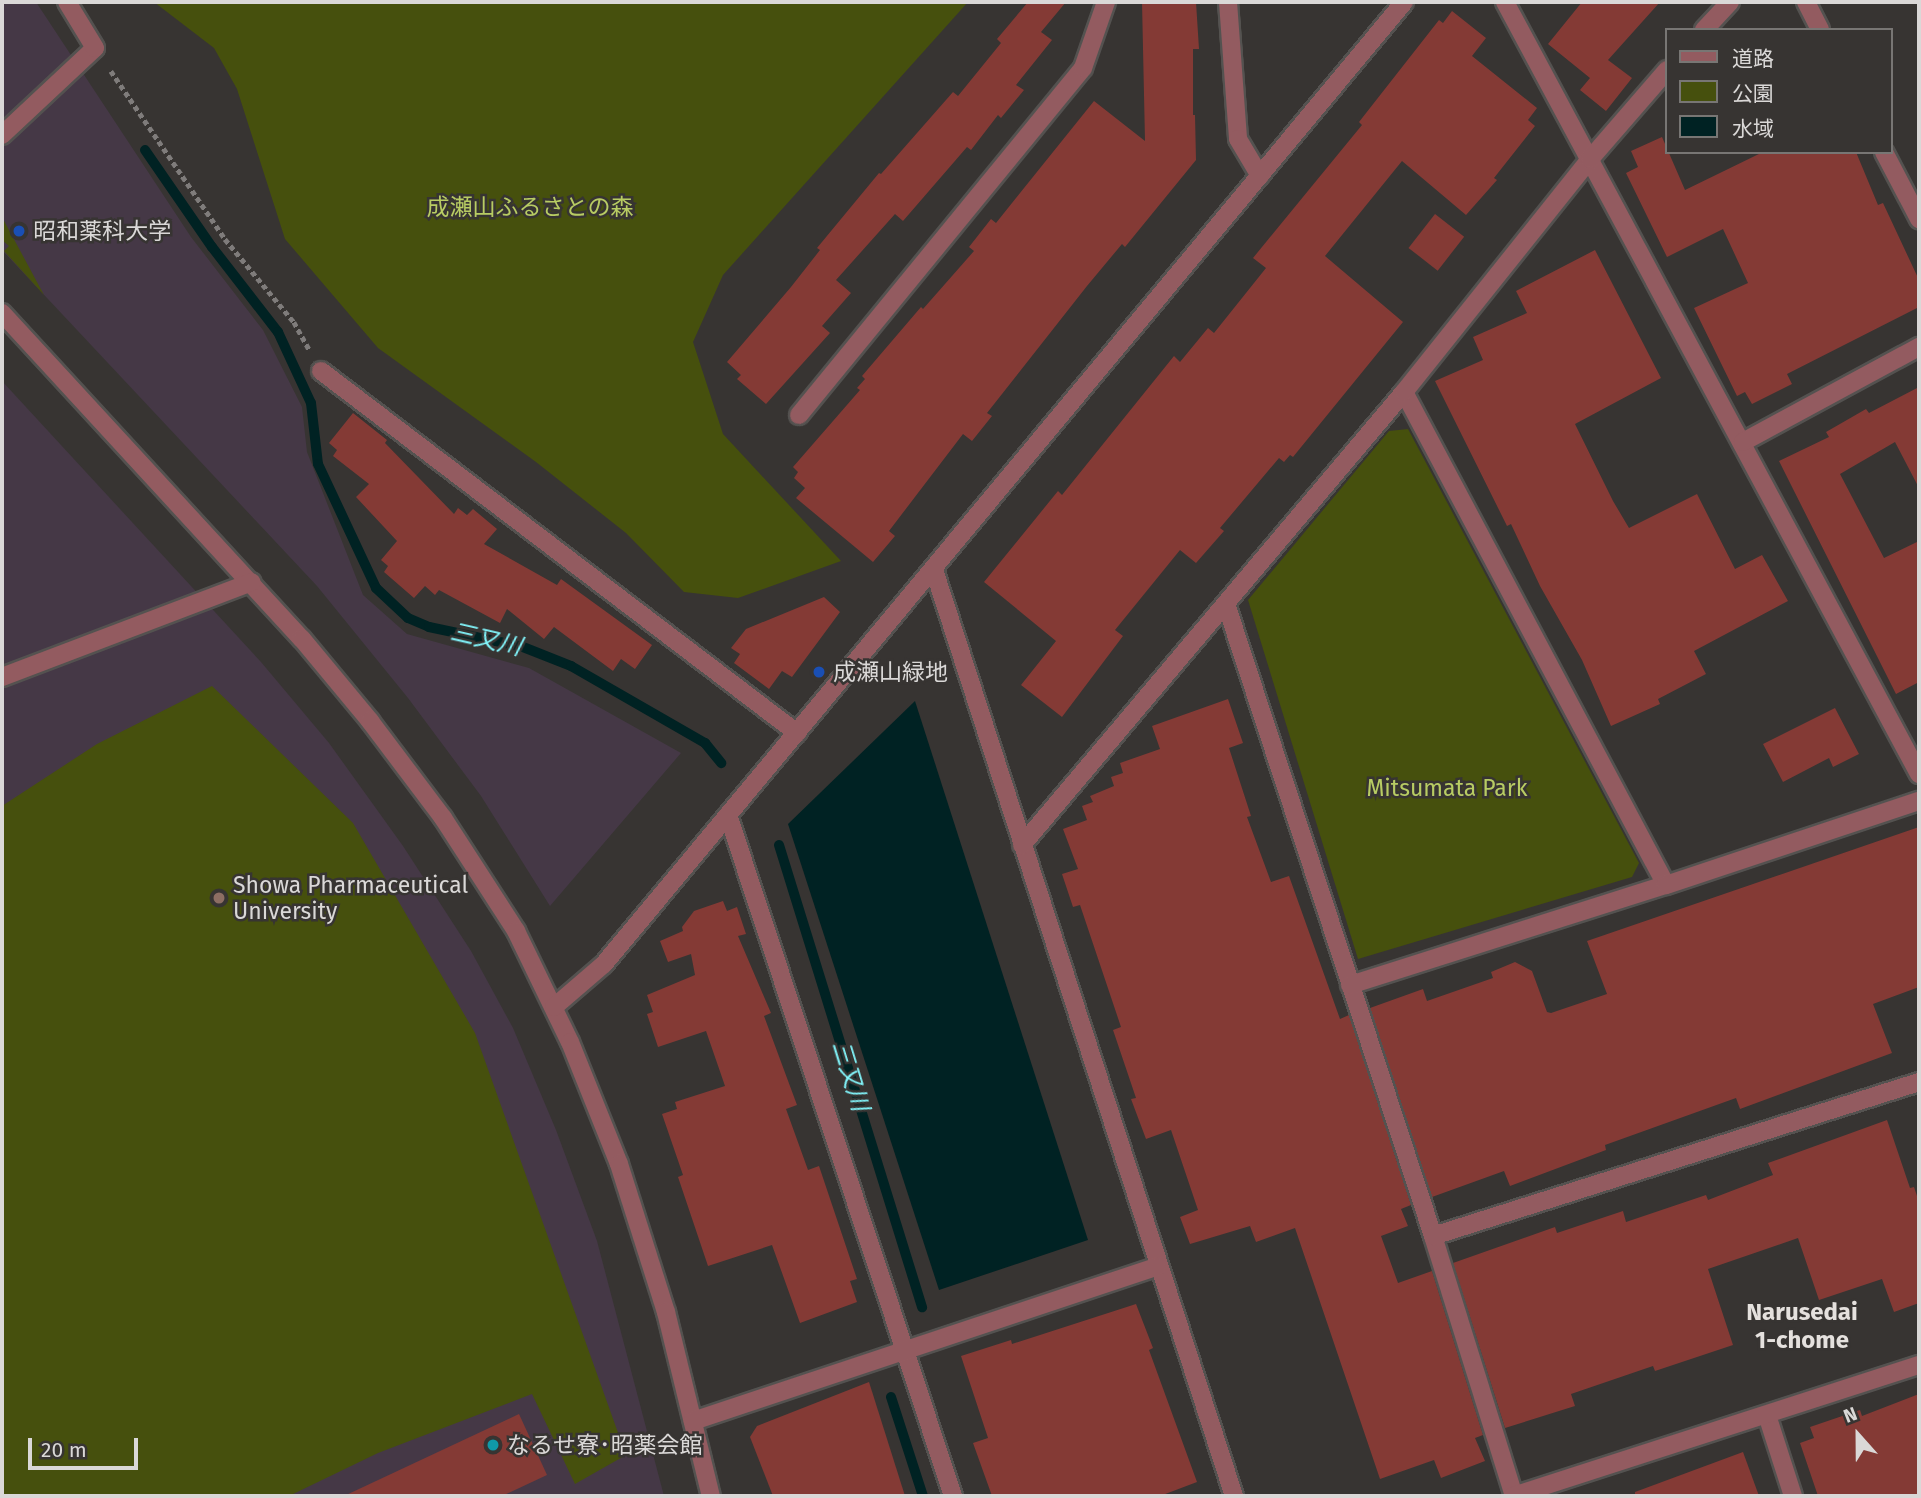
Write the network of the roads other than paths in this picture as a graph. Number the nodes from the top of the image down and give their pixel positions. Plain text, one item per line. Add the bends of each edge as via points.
1 (66, 2) edge
2 (1106, 2) edge
3 (1228, 2) edge
4 (1404, 2) edge
5 (1505, 2) edge
6 (1730, 2) edge
7 (1806, 2) edge
8 (1706, 28) edge
9 (1819, 28) edge
10 (1666, 71) edge
11 (2, 135) edge
12 (1885, 154) edge
13 (1590, 159) junction
14 (1260, 176) junction
15 (1919, 219) edge
16 (2, 313) edge
17 (1919, 347) edge
18 (321, 372) road end
19 (1404, 392) junction
20 (799, 415) dead end
21 (1743, 442) junction
22 (934, 570) junction
23 (252, 582) junction
24 (1226, 604) junction
25 (2, 677) edge
26 (797, 733) junction
27 (1919, 774) edge
28 (1919, 801) edge
29 (728, 815) junction
30 (1022, 845) junction
31 (1666, 885) junction
32 (1350, 985) junction
33 (554, 1007) junction
34 (1919, 1082) edge
35 (1433, 1236) junction
36 (1157, 1267) junction
37 (906, 1350) junction
38 (1919, 1365) edge
39 (1767, 1415) junction
40 (693, 1421) junction
41 (711, 1496) edge
42 (953, 1496) edge
43 (1234, 1496) edge
44 (1513, 1496) edge
45 (1793, 1496) edge

1 - 11 street via 95,48
2 - 20 street via 1083,68
3 - 14 street via 1238,139
4 - 14 street
5 - 13 street
6 - 8 street
7 - 9 street
10 - 13 street
12 - 15 street
13 - 19 street
13 - 21 street
14 - 22 street
16 - 23 street
17 - 21 street
18 - 26 street
19 - 24 street
19 - 31 street
21 - 27 street
22 - 26 street
22 - 30 street
23 - 25 street
23 - 33 street via 370,721 443,818 516,931
24 - 30 street
24 - 32 street
26 - 29 street
28 - 31 street
29 - 33 street via 604,964
29 - 37 street
30 - 36 street
31 - 32 street
32 - 35 street
33 - 40 street via 600,1113 642,1231
34 - 35 street
35 - 44 street
36 - 37 street
36 - 43 street
37 - 40 street
37 - 42 street
38 - 39 street
39 - 44 street
39 - 45 street
40 - 41 street

